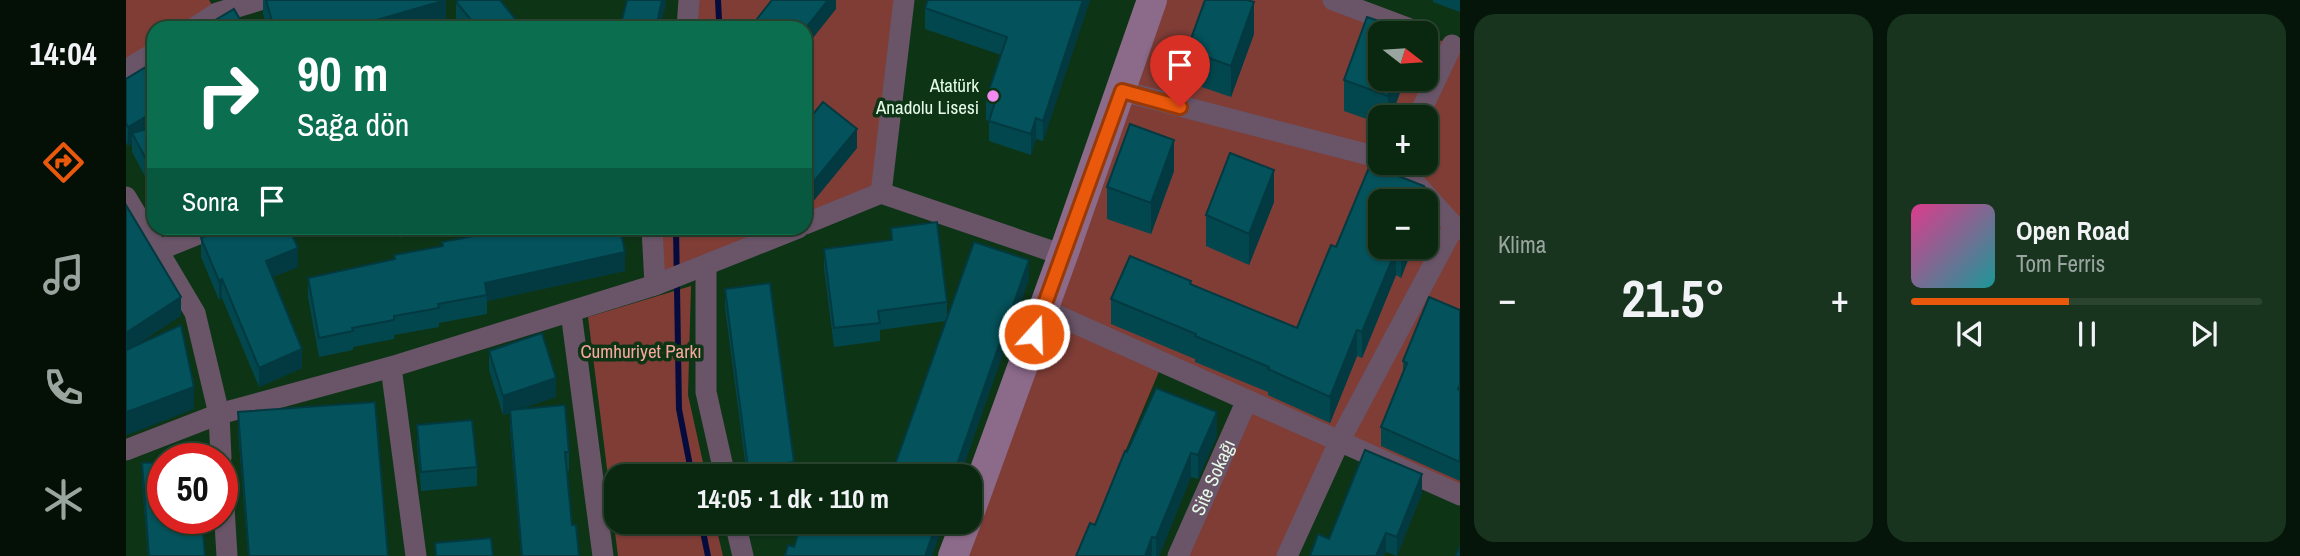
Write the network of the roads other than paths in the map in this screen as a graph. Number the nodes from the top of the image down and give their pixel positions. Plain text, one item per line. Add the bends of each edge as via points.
1 (260, 0) edge
2 (689, 0) edge
3 (904, 0) edge
4 (1153, 0) edge
5 (1333, 0) edge
6 (213, 7) edge
7 (200, 21) edge
8 (688, 21) edge
9 (1389, 21) edge
10 (1438, 40) edge
11 (1456, 47) edge
12 (147, 58) edge
13 (126, 71) edge
14 (1122, 91) junction
15 (1425, 105) edge
16 (1368, 155) edge
17 (1408, 175) edge
18 (881, 192) junction
19 (126, 197) edge
20 (812, 222) edge
21 (1457, 228) edge
22 (147, 231) edge
23 (150, 235) edge
24 (196, 235) edge
25 (652, 235) edge
26 (781, 235) edge
27 (159, 250) junction
28 (1063, 255) junction
29 (706, 266) junction
30 (655, 285) junction
31 (1043, 309) junction
32 (570, 312) junction
33 (391, 367) junction
34 (1247, 400) junction
35 (219, 414) junction
36 (1340, 440) junction
37 (220, 443) edge
38 (126, 450) edge
39 (722, 464) edge
40 (982, 477) edge
41 (1460, 495) edge
42 (226, 534) edge
43 (738, 534) edge
44 (961, 534) edge
45 (227, 556) edge
46 (416, 556) edge
47 (604, 556) edge
48 (743, 556) edge
49 (953, 556) edge
50 (1178, 556) edge
51 (1287, 556) edge

1 - 6 street
2 - 8 street
3 - 18 street
4 - 14 main road
5 - 9 street
6 - 7 street
10 - 11 street
11 - 15 street
12 - 13 street
14 - 16 street
14 - 28 main road
17 - 21 street
18 - 20 street
18 - 28 street
19 - 22 street
21 - 36 street
23 - 27 street
24 - 27 street
25 - 30 street
26 - 29 street
27 - 35 street via 195,313
28 - 31 main road
29 - 30 street
29 - 39 street via 706,392
30 - 32 street
31 - 34 street
31 - 40 main road
32 - 33 street
32 - 47 street
33 - 35 street
33 - 46 street
34 - 36 street
34 - 50 street, Site Sokağı
35 - 37 street
35 - 38 street
36 - 41 street
36 - 51 street
42 - 45 street
43 - 48 street
44 - 49 main road

